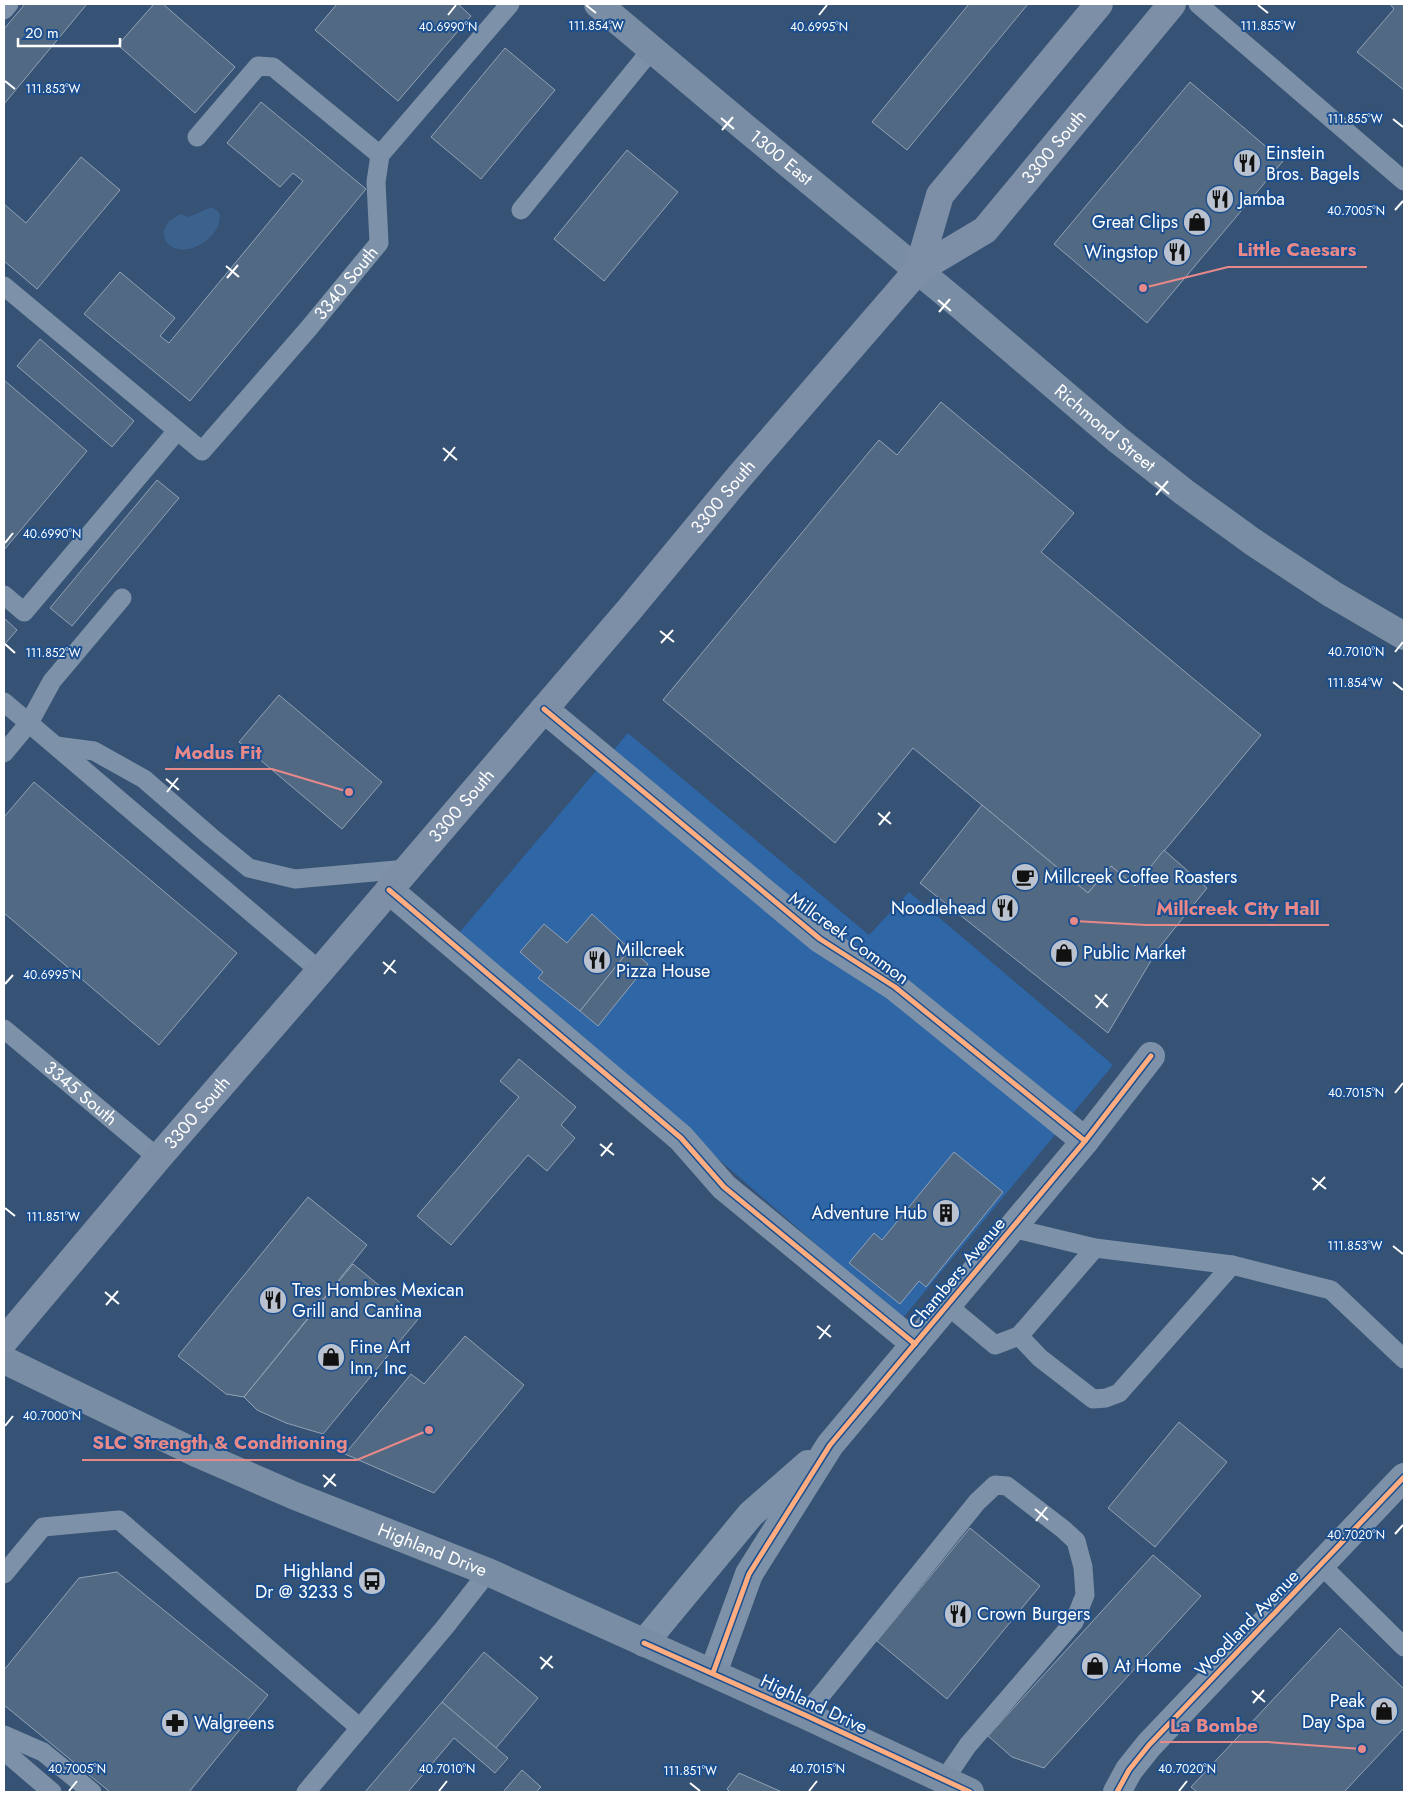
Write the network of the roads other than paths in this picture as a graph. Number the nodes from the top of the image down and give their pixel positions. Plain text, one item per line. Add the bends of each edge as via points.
1 (9, 4) edge
2 (510, 4) edge
3 (598, 4) edge
4 (1099, 4) edge
5 (1172, 4) edge
6 (1198, 4) edge
7 (4, 10) edge
8 (652, 49) junction
9 (197, 137) dead end
10 (380, 155) junction
11 (1404, 181) edge
12 (522, 210) dead end
13 (918, 270) junction
14 (4, 286) edge
15 (177, 431) junction
16 (4, 595) edge
17 (122, 598) dead end
18 (1404, 636) edge
19 (4, 702) edge
20 (544, 709) junction
21 (29, 723) junction
22 (56, 746) junction
23 (4, 753) edge
24 (407, 869) junction
25 (389, 890) junction
26 (320, 971) junction
27 (4, 1029) edge
28 (1151, 1056) dead end
29 (1086, 1141) junction
30 (158, 1158) junction
31 (1012, 1228) junction
32 (1095, 1248) junction
33 (1232, 1265) junction
34 (947, 1305) junction
35 (1019, 1336) junction
36 (4, 1341) edge
37 (915, 1344) junction
38 (1404, 1359) edge
39 (4, 1360) edge
40 (830, 1445) junction
41 (1404, 1477) edge
42 (1321, 1565) junction
43 (488, 1572) junction
44 (4, 1574) edge
45 (644, 1643) junction
46 (1404, 1647) edge
47 (713, 1673) junction
48 (805, 1715) junction
49 (360, 1728) junction
50 (4, 1735) edge
51 (4, 1751) edge
52 (944, 1780) junction
53 (52, 1792) edge
54 (92, 1792) edge
55 (306, 1792) edge
56 (970, 1792) edge
57 (1117, 1792) edge

1 - 7 lane
2 - 10 lane
3 - 8 main road, 1300 East
4 - 13 main road, 3300 South via 940,195
5 - 13 main road, 3300 South via 985,230
6 - 11 lane
8 - 12 lane
8 - 13 main road, 1300 East
9 - 10 lane via 258,66 273,67
10 - 15 lane, 3340 South via 376,182 379,243 202,451
13 - 18 main road, Richmond Street via 1184,492 1252,542
13 - 20 main road, 3300 South via 738,477
14 - 15 lane
15 - 16 lane via 24,612
17 - 21 lane via 52,681
19 - 21 lane
20 - 24 main road, 3300 South
20 - 29 street, Millcreek Common via 820,938 895,988
21 - 22 lane
21 - 23 lane
22 - 24 lane via 94,750 144,779 250,868 295,879
22 - 26 lane
24 - 25 main road, 3300 South
25 - 26 main road, 3300 South
25 - 37 street via 681,1138 724,1187
26 - 30 main road, 3300 South
27 - 30 lane, 3345 South
28 - 29 street, Chambers Avenue
29 - 31 street, Chambers Avenue
30 - 36 main road, 3300 South
31 - 32 lane
31 - 34 street, Chambers Avenue
32 - 33 lane
32 - 35 lane
33 - 35 lane via 1119,1393 1106,1398 1093,1399 1040,1358
33 - 38 lane via 1331,1290
34 - 35 lane via 995,1345
34 - 37 street, Chambers Avenue
37 - 40 street, Chambers Avenue
39 - 43 main road, Highland Drive via 196,1453 294,1496
40 - 45 street, Chambers Avenue via 752,1514
40 - 47 street, Chambers Avenue via 749,1574
41 - 42 street, Woodland Avenue
42 - 46 lane
42 - 57 street, Woodland Avenue via 1149,1745
43 - 45 main road, Highland Drive
43 - 49 lane
44 - 49 lane via 43,1527 119,1520
45 - 47 main road, Highland Drive
47 - 48 main road, Highland Drive
48 - 52 main road, Highland Drive
48 - 52 lane via 977,1502 995,1486 1007,1486 1076,1540 1083,1567 1085,1595 1074,1622 968,1744
49 - 55 lane
50 - 54 lane via 44,1752
51 - 53 lane
52 - 56 main road, Highland Drive

